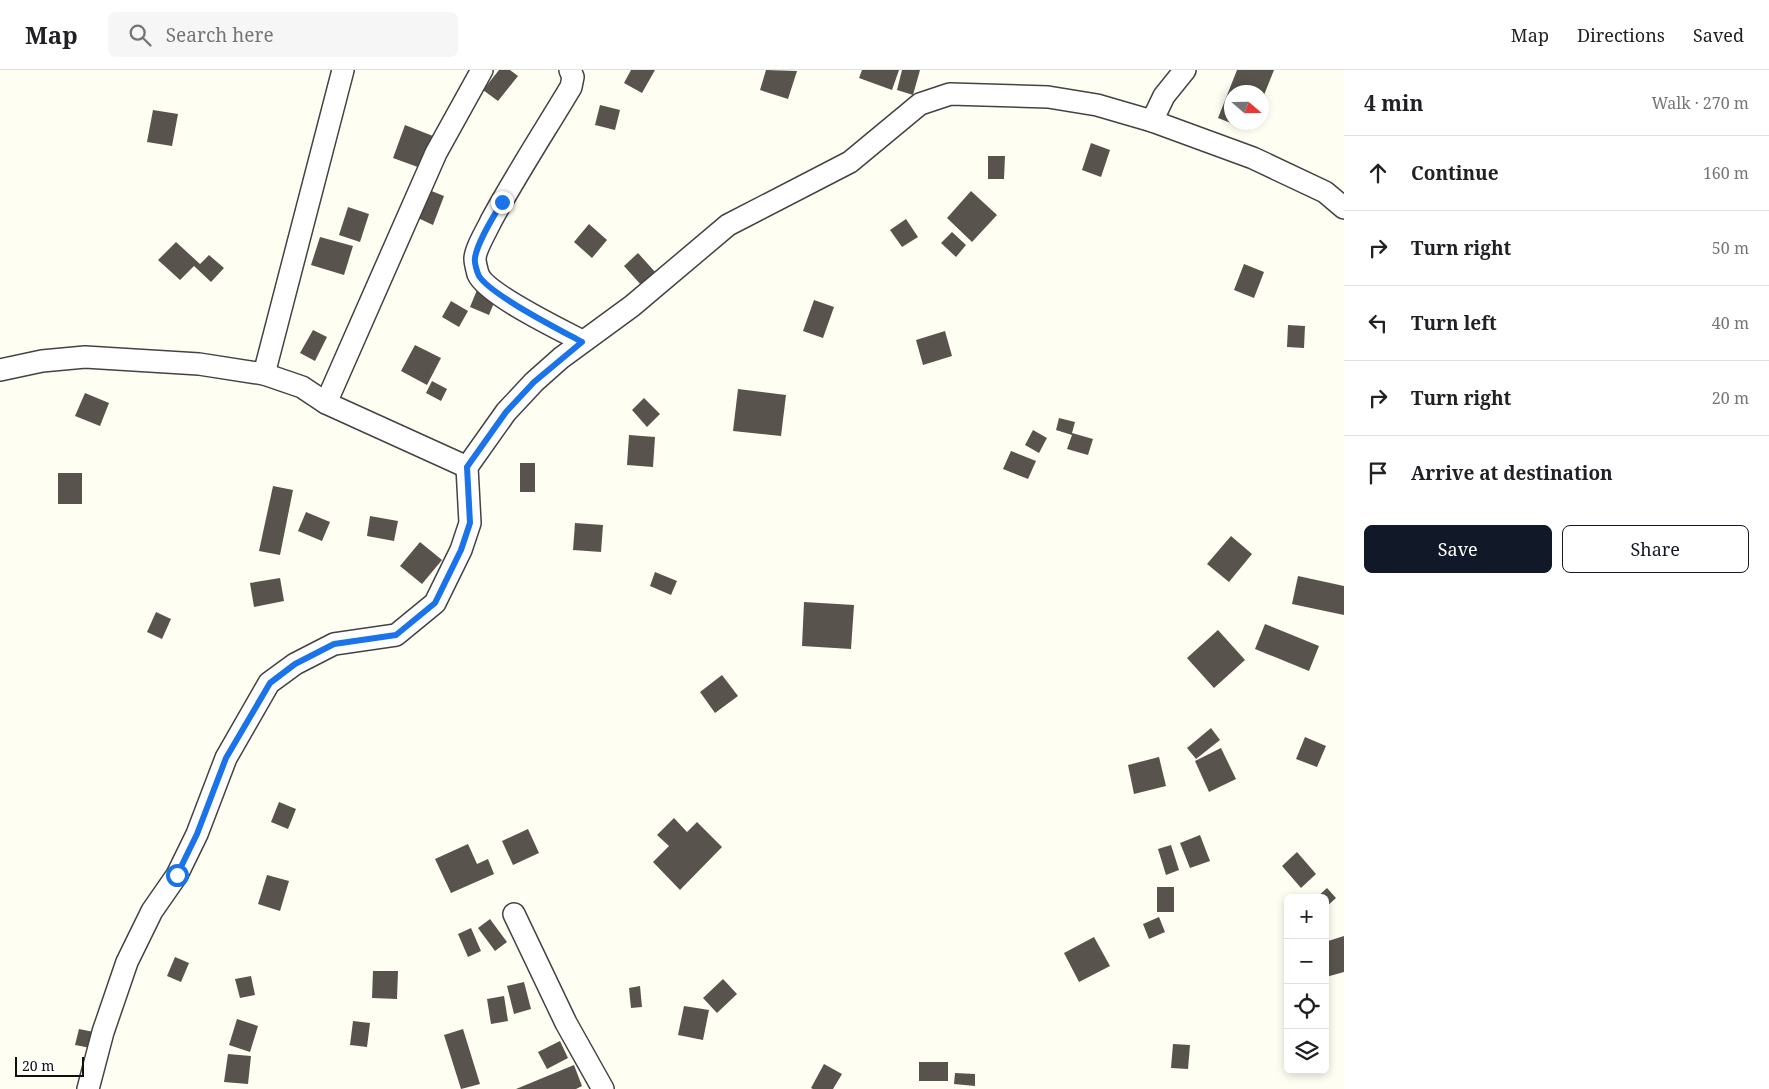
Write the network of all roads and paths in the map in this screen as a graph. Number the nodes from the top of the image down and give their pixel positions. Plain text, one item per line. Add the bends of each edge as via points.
1 (343, 70) edge
2 (482, 70) edge
3 (570, 70) edge
4 (1185, 70) edge
5 (1152, 121) junction
6 (1344, 208) edge
7 (582, 342) junction
8 (0, 370) edge
9 (264, 374) junction
10 (326, 403) junction
11 (467, 467) junction
12 (514, 914) dead end
13 (88, 1089) edge
14 (604, 1089) edge

1 - 9 street
2 - 10 street via 436,153
3 - 7 street via 573,76 570,87 482,238 475,258 479,275 485,283
4 - 5 street via 1164,96
5 - 6 street via 1253,158 1326,192
5 - 7 street via 1097,105 1048,97 950,94 920,104 850,162 728,225 632,306
7 - 11 street via 534,382 506,412
8 - 9 street via 42,361 85,357 199,364
9 - 10 street via 302,387
10 - 11 street
11 - 13 street via 470,523 461,550 435,603 396,635 334,644 295,664 270,683 226,758 197,834 177,875 152,910 127,962
12 - 14 street via 566,1023

